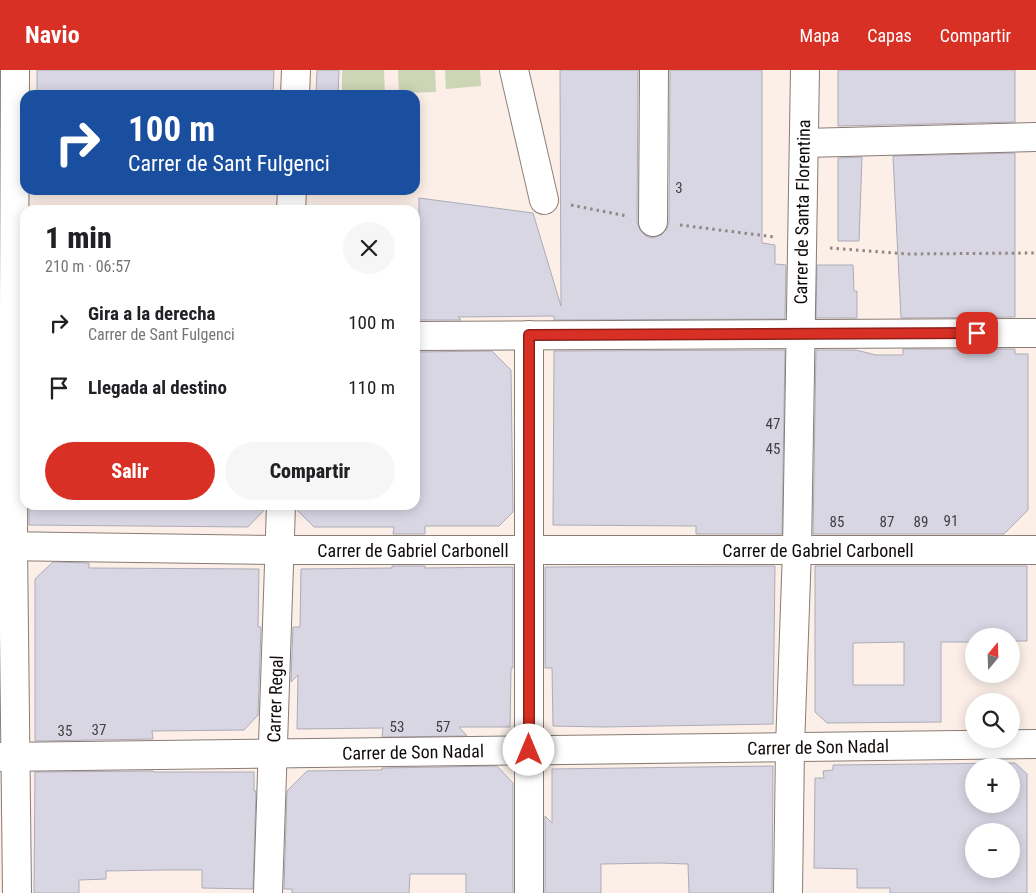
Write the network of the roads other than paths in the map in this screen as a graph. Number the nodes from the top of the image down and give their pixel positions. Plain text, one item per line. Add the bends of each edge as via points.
1 (15, 70) edge
2 (296, 70) edge
3 (514, 70) edge
4 (654, 70) edge
5 (805, 70) edge
6 (295, 90) edge
7 (1036, 138) edge
8 (804, 143) junction
9 (544, 200) dead end
10 (653, 222) dead end
11 (7, 280) edge
12 (1036, 333) edge
13 (800, 334) junction
14 (529, 335) junction
15 (420, 336) edge
16 (281, 510) edge
17 (6, 546) edge
18 (280, 550) junction
19 (529, 550) junction
20 (798, 550) junction
21 (1036, 550) edge
22 (1036, 744) edge
23 (790, 747) junction
24 (529, 750) junction
25 (273, 753) junction
26 (8, 757) edge
27 (17, 893) edge
28 (268, 893) edge
29 (529, 893) edge
30 (788, 893) edge

1 - 11 street
2 - 6 street
3 - 9 street
4 - 10 street
5 - 8 street, Carrer de Santa Florentina
7 - 8 street
8 - 13 street, Carrer de Santa Florentina
11 - 17 street
12 - 13 street
13 - 14 street
13 - 20 street, Carrer de Santa Florentina
14 - 15 street
14 - 19 street
16 - 18 street, Carrer Regal
17 - 18 street, Carrer de Gabriel Carbonell
17 - 26 street
18 - 19 street, Carrer de Gabriel Carbonell
18 - 25 street, Carrer Regal
19 - 20 street, Carrer de Gabriel Carbonell
19 - 24 street
20 - 21 street, Carrer de Gabriel Carbonell
20 - 23 street, Carrer de Santa Florentina
22 - 23 street, Carrer de Son Nadal
23 - 24 street, Carrer de Son Nadal
23 - 30 street, Carrer de Santa Florentina
24 - 25 street, Carrer de Son Nadal
24 - 29 street
25 - 26 street, Carrer de Son Nadal
25 - 28 street, Carrer Regal
26 - 27 street

